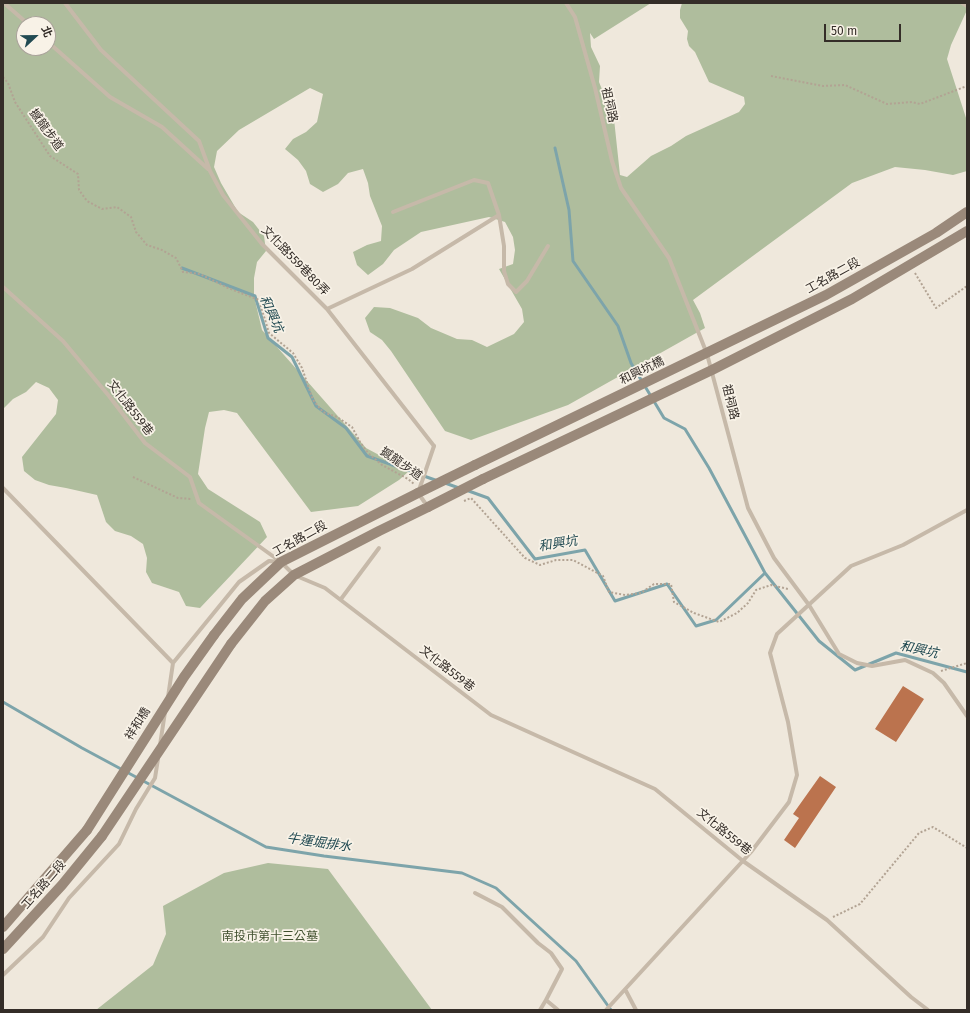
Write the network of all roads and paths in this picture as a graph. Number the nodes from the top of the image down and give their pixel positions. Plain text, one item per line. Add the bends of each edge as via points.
1 (4, 3) edge
2 (65, 3) edge
3 (566, 3) edge
4 (962, 3) edge
5 (967, 6) edge
6 (19, 16) edge
7 (56, 49) edge
8 (771, 76) dead end
9 (3, 77) edge
10 (967, 86) edge
11 (210, 171) junction
12 (393, 212) dead end
13 (967, 212) edge
14 (499, 215) junction
15 (967, 231) edge
16 (548, 246) dead end
17 (910, 266) junction
18 (967, 286) edge
19 (3, 287) edge
20 (327, 309) junction
21 (707, 354) junction
22 (712, 370) junction
23 (475, 465) joint
24 (133, 477) dead end
25 (3, 488) edge
26 (418, 491) junction
27 (198, 499) junction
28 (463, 501) dead end
29 (428, 507) junction
30 (967, 510) edge
31 (379, 548) dead end
32 (281, 562) junction
33 (294, 576) junction
34 (801, 594) junction
35 (341, 599) junction
36 (809, 605) junction
37 (214, 634) joint
38 (173, 663) junction
39 (967, 663) edge
40 (933, 673) junction
41 (967, 716) edge
42 (87, 830) joint
43 (967, 848) edge
44 (743, 861) junction
45 (476, 893) dead end
46 (827, 920) junction
47 (3, 927) edge
48 (3, 949) edge
49 (3, 975) edge
50 (626, 991) junction
51 (546, 1000) junction
52 (540, 1010) edge
53 (558, 1010) edge
54 (606, 1010) edge
55 (636, 1010) edge
56 (928, 1010) edge

1 - 6 lane
2 - 11 lane, 文化路559巷80弄 via 101,50 199,141
3 - 21 lane, 祖祠路 via 575,17 621,188 669,258
4 - 5 lane
7 - 11 lane via 110,97 162,126
8 - 10 path via 823,86 845,85 886,104 920,104
9 - 26 path, 撼龍步道 via 15,102 50,156 78,174 79,190 87,200 102,209 117,207 131,217 136,232 147,245 176,258 183,272 200,274 259,300 269,333 293,353 302,368 313,400 323,412 352,427 368,453 382,465 408,478
11 - 20 lane, 文化路559巷80弄 via 223,195 262,244
12 - 14 lane via 474,180 488,183
13 - 21 main road, 工名路二段 via 936,233 826,295
14 - 16 lane via 504,246 504,271 508,284 516,292 527,281
14 - 20 lane via 412,269
15 - 17 main road
17 - 18 path via 936,308
17 - 22 main road via 852,299
19 - 27 lane, 文化路559巷 via 63,341 145,443 190,477
20 - 26 lane, 文化路559巷80弄, bridge via 434,446
21 - 22 lane, 祖祠路
21 - 23 main road, 和興坑橋
22 - 29 main road, bridge
22 - 34 lane, 祖祠路 via 748,508 774,558
23 - 26 main road, 工名路二段, bridge
24 - 27 path via 178,498
25 - 38 lane
26 - 29 lane, bridge
26 - 32 main road, 工名路二段
27 - 32 lane, 文化路559巷 via 199,503
28 - 34 path via 471,498 525,558 540,565 556,560 573,560 603,576 609,592 641,593 654,584 671,584 674,602 719,622 743,608 756,590 771,585
29 - 33 main road
30 - 36 lane via 903,545 851,566
31 - 35 lane
32 - 33 lane, 文化路559巷
32 - 37 main road, 工名路二段 via 242,599
32 - 38 lane via 269,561 239,582
33 - 35 lane, 文化路559巷 via 325,588
33 - 48 main road, 工名路二段, bridge via 265,601 231,644 102,836
34 - 36 lane, 祖祠路
35 - 44 lane, 文化路559巷 via 491,715 655,789
36 - 40 lane, 祖祠路 via 839,654 857,663 872,666 905,660
36 - 44 lane via 777,634 770,653 788,722 797,775 789,802
37 - 42 main road, 祥和橋, bridge
38 - 49 lane via 155,778 119,844 69,898 43,937
39 - 40 path
40 - 41 lane, 祖祠路 via 944,683
42 - 47 main road, 工名路二段
43 - 46 path via 933,827 919,833 860,904
44 - 46 lane, 文化路559巷
44 - 50 lane
45 - 51 lane via 502,907 538,943 551,952 562,969
46 - 56 lane, 文化路559巷
50 - 54 lane
50 - 55 lane
51 - 52 lane
51 - 53 lane

